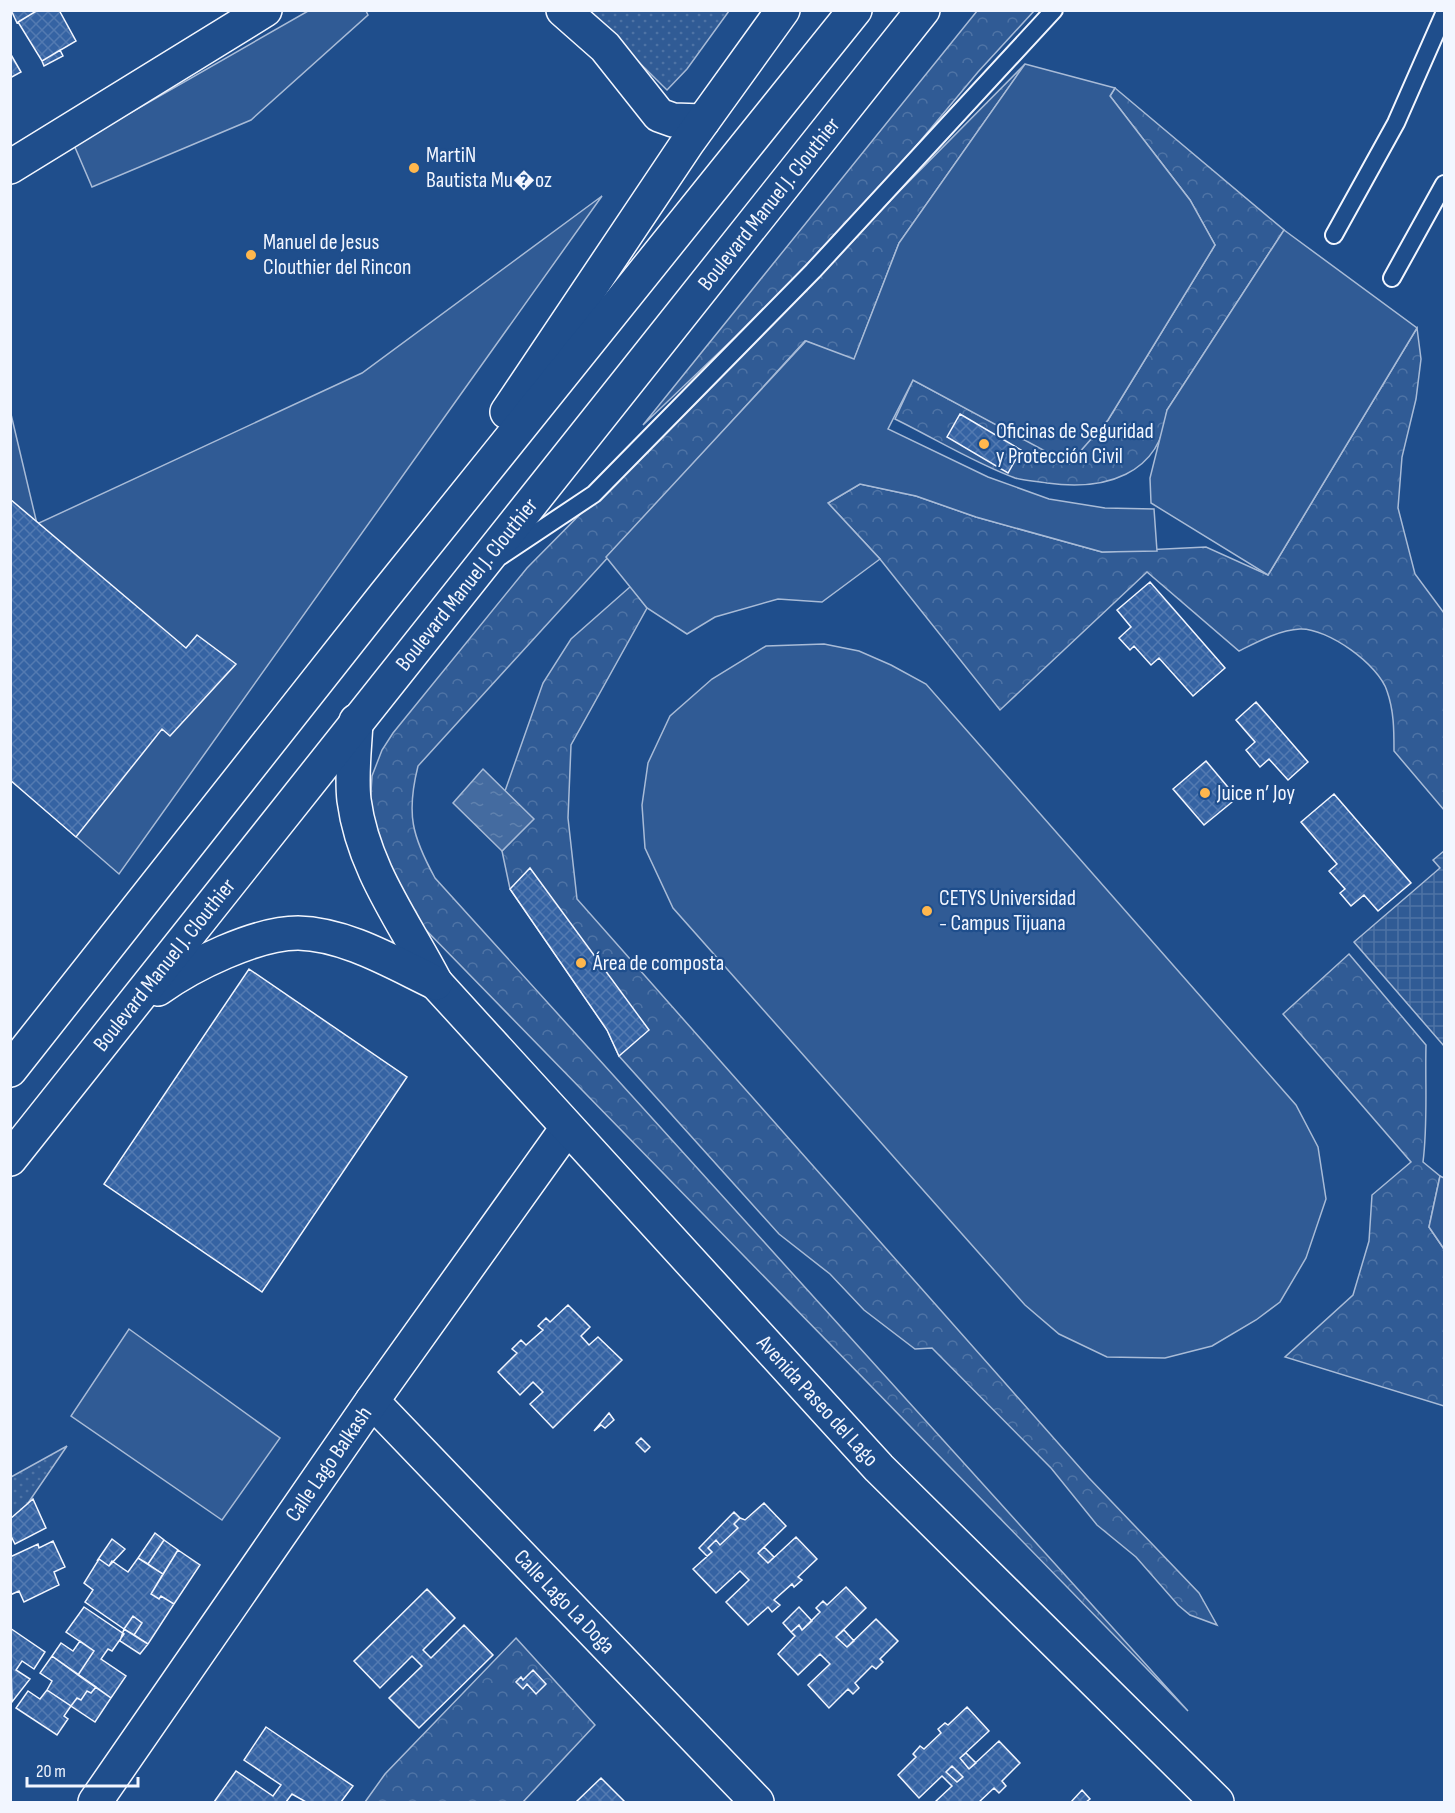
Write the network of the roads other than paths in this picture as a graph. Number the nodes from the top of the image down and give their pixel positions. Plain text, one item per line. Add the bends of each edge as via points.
1 (265, 10) edge
2 (563, 10) edge
3 (783, 10) edge
4 (855, 10) edge
5 (923, 10) edge
6 (1054, 10) edge
7 (1444, 14) edge
8 (703, 121) junction
9 (10, 167) edge
10 (1444, 183) edge
11 (1334, 235) dead end
12 (1392, 278) dead end
13 (478, 572) junction
14 (385, 595) junction
15 (356, 721) junction
16 (436, 984) junction
17 (132, 1008) junction
18 (10, 1070) edge
19 (567, 1128) junction
20 (10, 1159) edge
21 (372, 1401) junction
22 (95, 1803) edge
23 (757, 1803) edge
24 (1217, 1803) edge

1 - 9 main road
2 - 8 main road via 605,48 659,115 673,120
3 - 8 main road
4 - 14 main road
5 - 13 main road, Boulevard Manuel J. Clouthier
6 - 13 lane via 813,271 594,494
7 - 11 lane via 1396,123
8 - 14 main road
10 - 12 lane
13 - 15 main road, Boulevard Manuel J. Clouthier
14 - 18 main road
15 - 16 main road via 353,798 364,847 388,903
15 - 17 main road, Boulevard Manuel J. Clouthier
16 - 17 main road via 374,953 297,933 251,942 211,958 174,977
16 - 19 main road, Avenida Paseo del Lago
17 - 20 main road, Boulevard Manuel J. Clouthier
19 - 21 main road, Calle Lago Balkash
19 - 24 main road, Avenida Paseo del Lago via 879,1468
21 - 22 main road, Calle Lago Balkash
21 - 23 main road, Calle Lago La Doga

